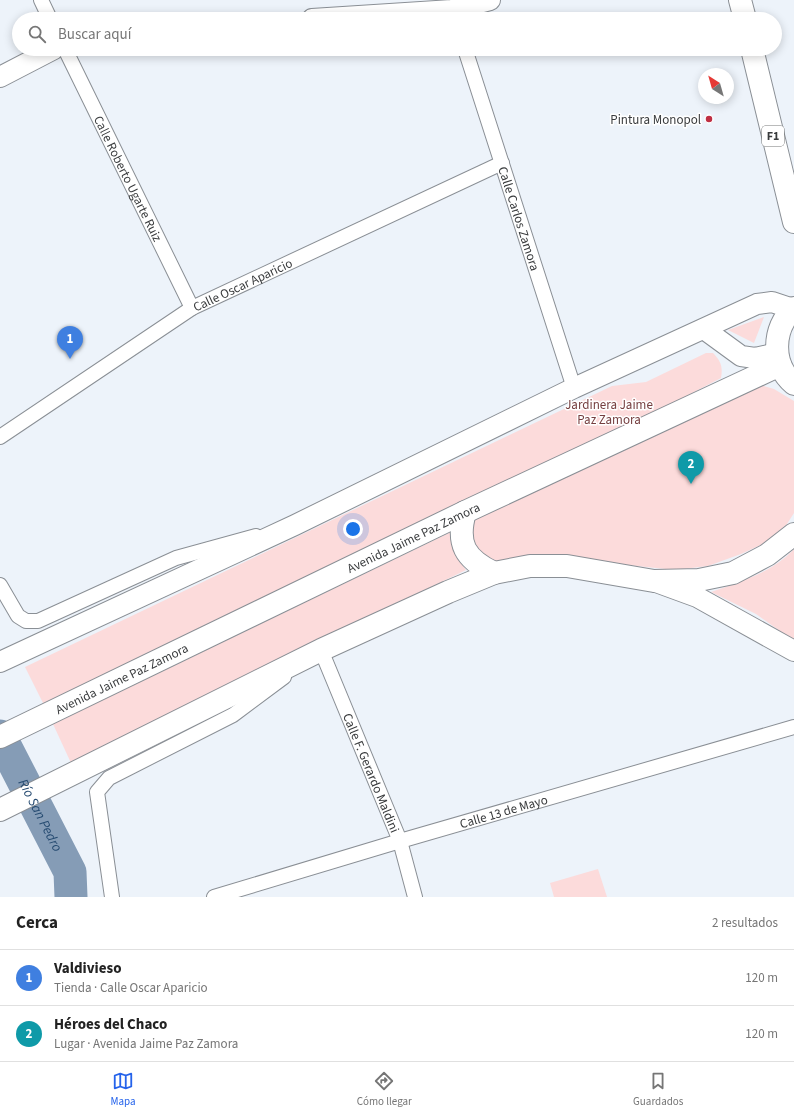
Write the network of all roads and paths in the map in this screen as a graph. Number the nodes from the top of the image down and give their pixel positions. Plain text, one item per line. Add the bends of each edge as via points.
1 (40, 0) edge
2 (490, 0) edge
3 (740, 0) edge
4 (452, 10) edge
5 (46, 12) edge
6 (421, 12) edge
7 (743, 12) edge
8 (40, 56) edge
9 (68, 56) edge
10 (467, 56) edge
11 (754, 56) edge
12 (0, 77) edge
13 (502, 163) junction
14 (794, 222) edge
15 (192, 308) junction
16 (793, 309) edge
17 (704, 329) junction
18 (778, 359) junction
19 (794, 384) edge
20 (574, 388) junction
21 (0, 437) edge
22 (465, 512) junction
23 (295, 525) junction
24 (794, 534) edge
25 (494, 573) junction
26 (654, 581) junction
27 (0, 585) edge
28 (321, 650) junction
29 (794, 651) edge
30 (0, 662) edge
31 (794, 727) edge
32 (0, 737) edge
33 (0, 810) edge
34 (400, 841) junction
35 (112, 897) edge
36 (214, 897) edge
37 (415, 897) edge

1 - 5 street
2 - 4 street
3 - 7 main road
4 - 6 street
8 - 12 street
9 - 15 street, Calle Roberto Ugarte Ruiz
10 - 13 street, Calle Carlos Zamora
11 - 14 main road, F1
13 - 15 street, Calle Oscar Aparicio
13 - 20 street, Calle Carlos Zamora
15 - 21 street, Calle Oscar Aparicio
16 - 17 street via 772,302 757,304
16 - 18 main road via 779,330
17 - 18 street via 741,356
17 - 20 street
18 - 19 main road via 788,379
18 - 22 main road, Avenida Jaime Paz Zamora
20 - 23 street
22 - 25 main road via 461,526 461,541 477,565
22 - 32 main road, Avenida Jaime Paz Zamora
23 - 27 street via 176,558 38,621 26,621 18,616
23 - 30 street
24 - 26 main road via 767,555 733,573 699,580
25 - 26 main road via 530,566 567,566
25 - 28 main road
26 - 29 street via 697,597
28 - 33 main road
28 - 34 street, Calle F. Gerardo Maldini
28 - 35 street via 233,715 109,778 97,792
31 - 34 street, Calle 13 de Mayo
34 - 36 street, Calle 13 de Mayo
34 - 37 street, Calle F. Gerardo Maldini

